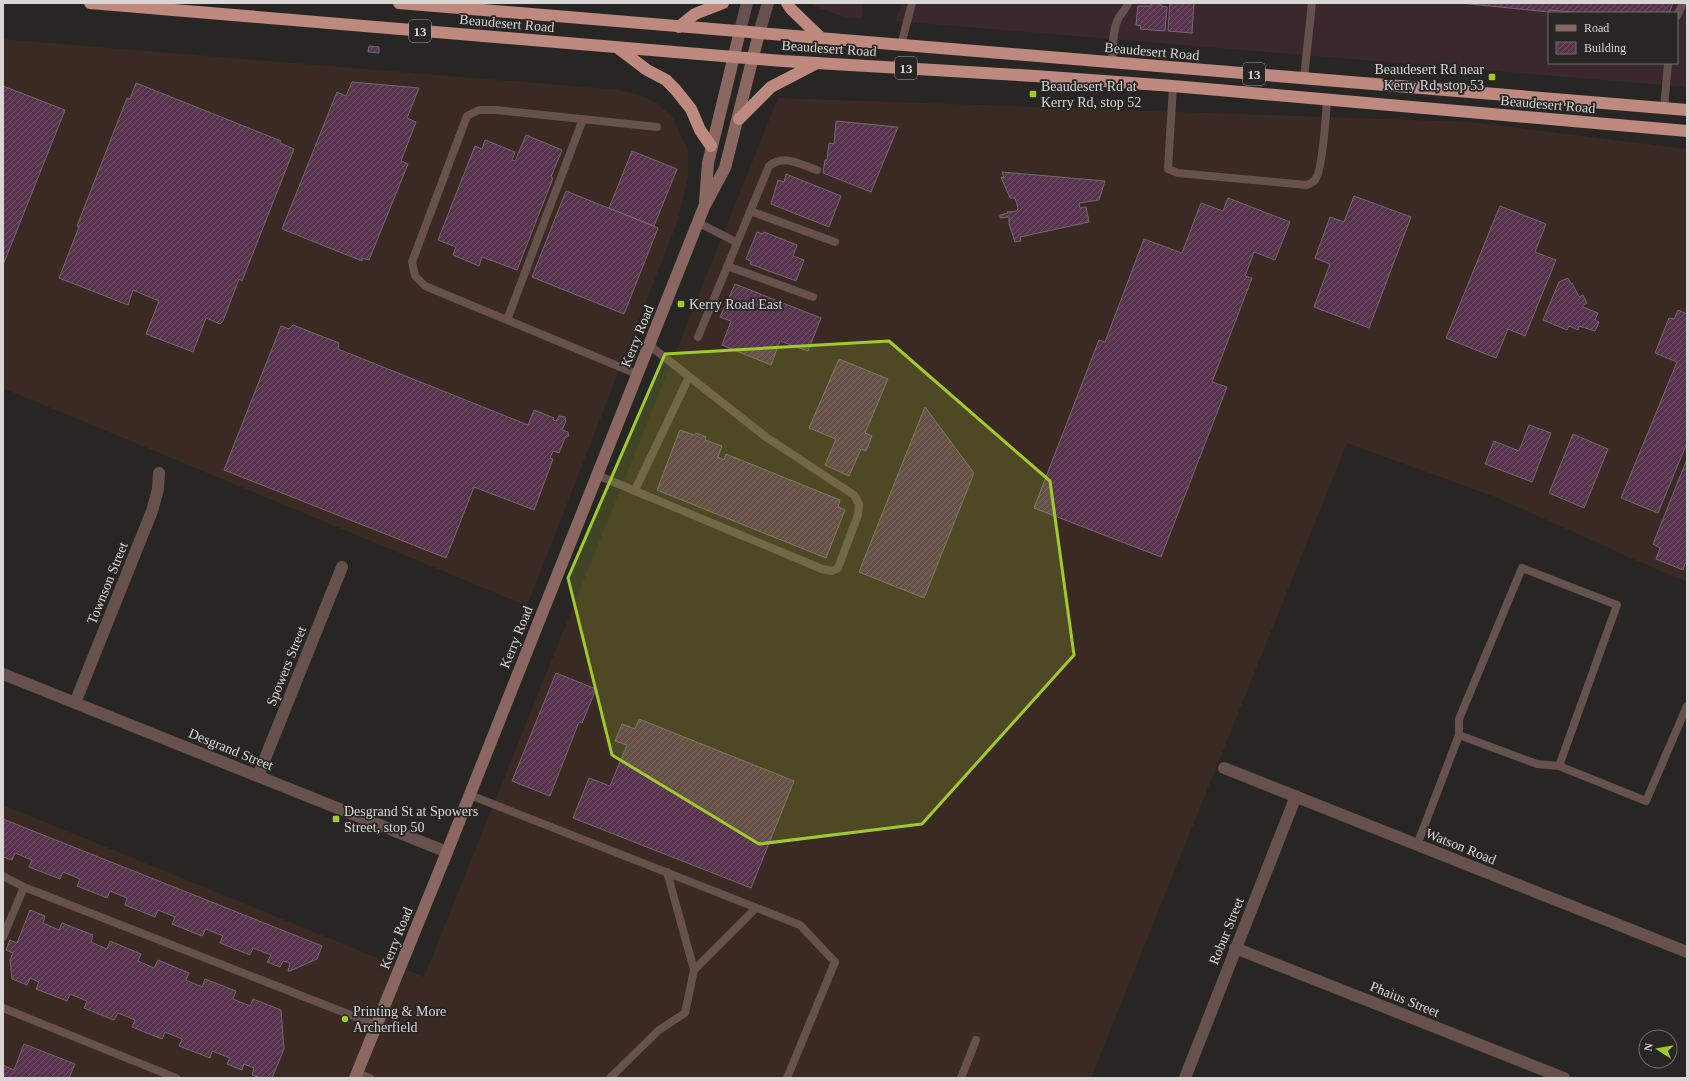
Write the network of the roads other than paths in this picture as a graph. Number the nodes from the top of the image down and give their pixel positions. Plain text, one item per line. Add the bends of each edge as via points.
1 (90, 3) edge
2 (399, 3) edge
3 (724, 3) edge
4 (747, 3) edge
5 (768, 3) edge
6 (787, 3) edge
7 (912, 3) edge
8 (1128, 3) edge
9 (1312, 3) edge
10 (1682, 5) dead end
11 (1678, 14) edge
12 (679, 27) junction
13 (740, 31) junction
14 (759, 33) junction
15 (821, 38) junction
16 (902, 45) junction
17 (618, 48) junction
18 (734, 56) junction
19 (754, 58) junction
20 (818, 63) junction
21 (1112, 63) junction
22 (1668, 64) edge
23 (1304, 78) junction
24 (1173, 86) junction
25 (1327, 99) junction
26 (1664, 108) junction
27 (1687, 110) edge
28 (583, 119) junction
29 (739, 119) junction
30 (656, 127) dead end
31 (1687, 131) edge
32 (711, 146) junction
33 (817, 170) dead end
34 (704, 207) junction
35 (750, 211) junction
36 (699, 223) junction
37 (736, 242) junction
38 (835, 242) dead end
39 (726, 266) junction
40 (813, 297) dead end
41 (507, 320) junction
42 (698, 336) dead end
43 (649, 345) junction
44 (637, 374) junction
45 (688, 378) junction
46 (159, 473) dead end
47 (597, 475) junction
48 (635, 490) junction
49 (342, 567) dead end
50 (3, 674) edge
51 (75, 703) junction
52 (1687, 706) edge
53 (1460, 735) junction
54 (1559, 766) junction
55 (1224, 768) dead end
56 (258, 776) junction
57 (470, 794) junction
58 (1296, 796) junction
59 (1417, 845) junction
60 (447, 852) junction
61 (667, 872) junction
62 (3, 876) edge
63 (24, 886) junction
64 (756, 908) junction
65 (3, 937) edge
66 (1236, 948) junction
67 (1687, 952) edge
68 (694, 970) junction
69 (3, 1008) edge
70 (376, 1025) junction
71 (976, 1040) dead end
72 (356, 1075) edge
73 (176, 1078) edge
74 (370, 1078) edge
75 (610, 1078) edge
76 (787, 1078) edge
77 (961, 1078) edge
78 (1185, 1078) edge
79 (1564, 1078) edge

1 - 17 highway, Beaudesert Road / 13
2 - 12 highway, Beaudesert Road / 13
3 - 12 highway via 695,14
4 - 13 street, Kerry Road
5 - 14 street, Kerry Road
6 - 15 highway via 791,10
7 - 16 lane
8 - 21 lane via 1115,29
9 - 23 lane
10 - 11 lane
12 - 13 highway, Beaudesert Road / 13
13 - 14 highway, Beaudesert Road / 13
13 - 18 street, Kerry Road
14 - 15 highway, Beaudesert Road / 13
14 - 19 street, Kerry Road
15 - 16 highway, Beaudesert Road / 13
16 - 21 highway, Beaudesert Road / 13
17 - 18 highway, Beaudesert Road / 13
17 - 32 highway via 647,70 666,80 675,89 691,110
18 - 19 highway, Beaudesert Road / 13
18 - 32 street, Kerry Road
19 - 20 highway, Beaudesert Road / 13
19 - 29 street, Kerry Road
20 - 24 highway, Beaudesert Road / 13
20 - 29 highway via 771,87
21 - 23 highway, Beaudesert Road / 13
22 - 26 lane
23 - 26 highway, Beaudesert Road / 13
24 - 25 highway, Beaudesert Road / 13
24 - 25 lane via 1168,169 1178,173 1307,185 1315,180 1319,169
25 - 31 highway, Beaudesert Road / 13
26 - 27 highway, Beaudesert Road / 13
28 - 30 lane
28 - 41 lane
28 - 41 lane via 496,110 479,110 467,116 422,233 412,262 415,276 425,286
29 - 34 street, Kerry Road via 725,168
32 - 34 street, Kerry Road
33 - 35 lane via 784,160 776,161 769,166
34 - 36 street, Kerry Road
35 - 37 lane
35 - 38 lane
36 - 37 lane
36 - 43 street, Kerry Road
37 - 39 lane
39 - 40 lane
39 - 42 lane
41 - 44 lane
43 - 44 street, Kerry Road
43 - 45 lane
44 - 47 street, Kerry Road
45 - 48 lane
45 - 48 lane via 766,437 854,495 859,504 858,515 838,568 832,571 822,569
46 - 51 street, Townson Street via 152,511
47 - 48 lane
47 - 57 street, Kerry Road
49 - 56 street, Spowers Street
50 - 51 street, Desgrand Street
51 - 56 street, Desgrand Street
52 - 54 lane via 1646,801
53 - 54 lane via 1537,764
53 - 54 lane via 1459,719 1522,568 1617,605
53 - 59 lane
55 - 58 street, Watson Road
56 - 60 street, Desgrand Street
57 - 60 street, Kerry Road
57 - 61 lane
58 - 59 street, Watson Road
58 - 66 street, Robur Street
59 - 67 street, Watson Road
60 - 70 street, Kerry Road
61 - 64 lane
61 - 68 lane
62 - 63 lane
63 - 65 lane
63 - 70 lane
64 - 68 lane
64 - 76 lane via 800,925 835,962
66 - 78 street, Robur Street
66 - 79 street, Phaius Street
68 - 75 lane via 685,1013 659,1030
69 - 73 lane
70 - 72 street, Kerry Road
71 - 77 lane
72 - 74 lane

